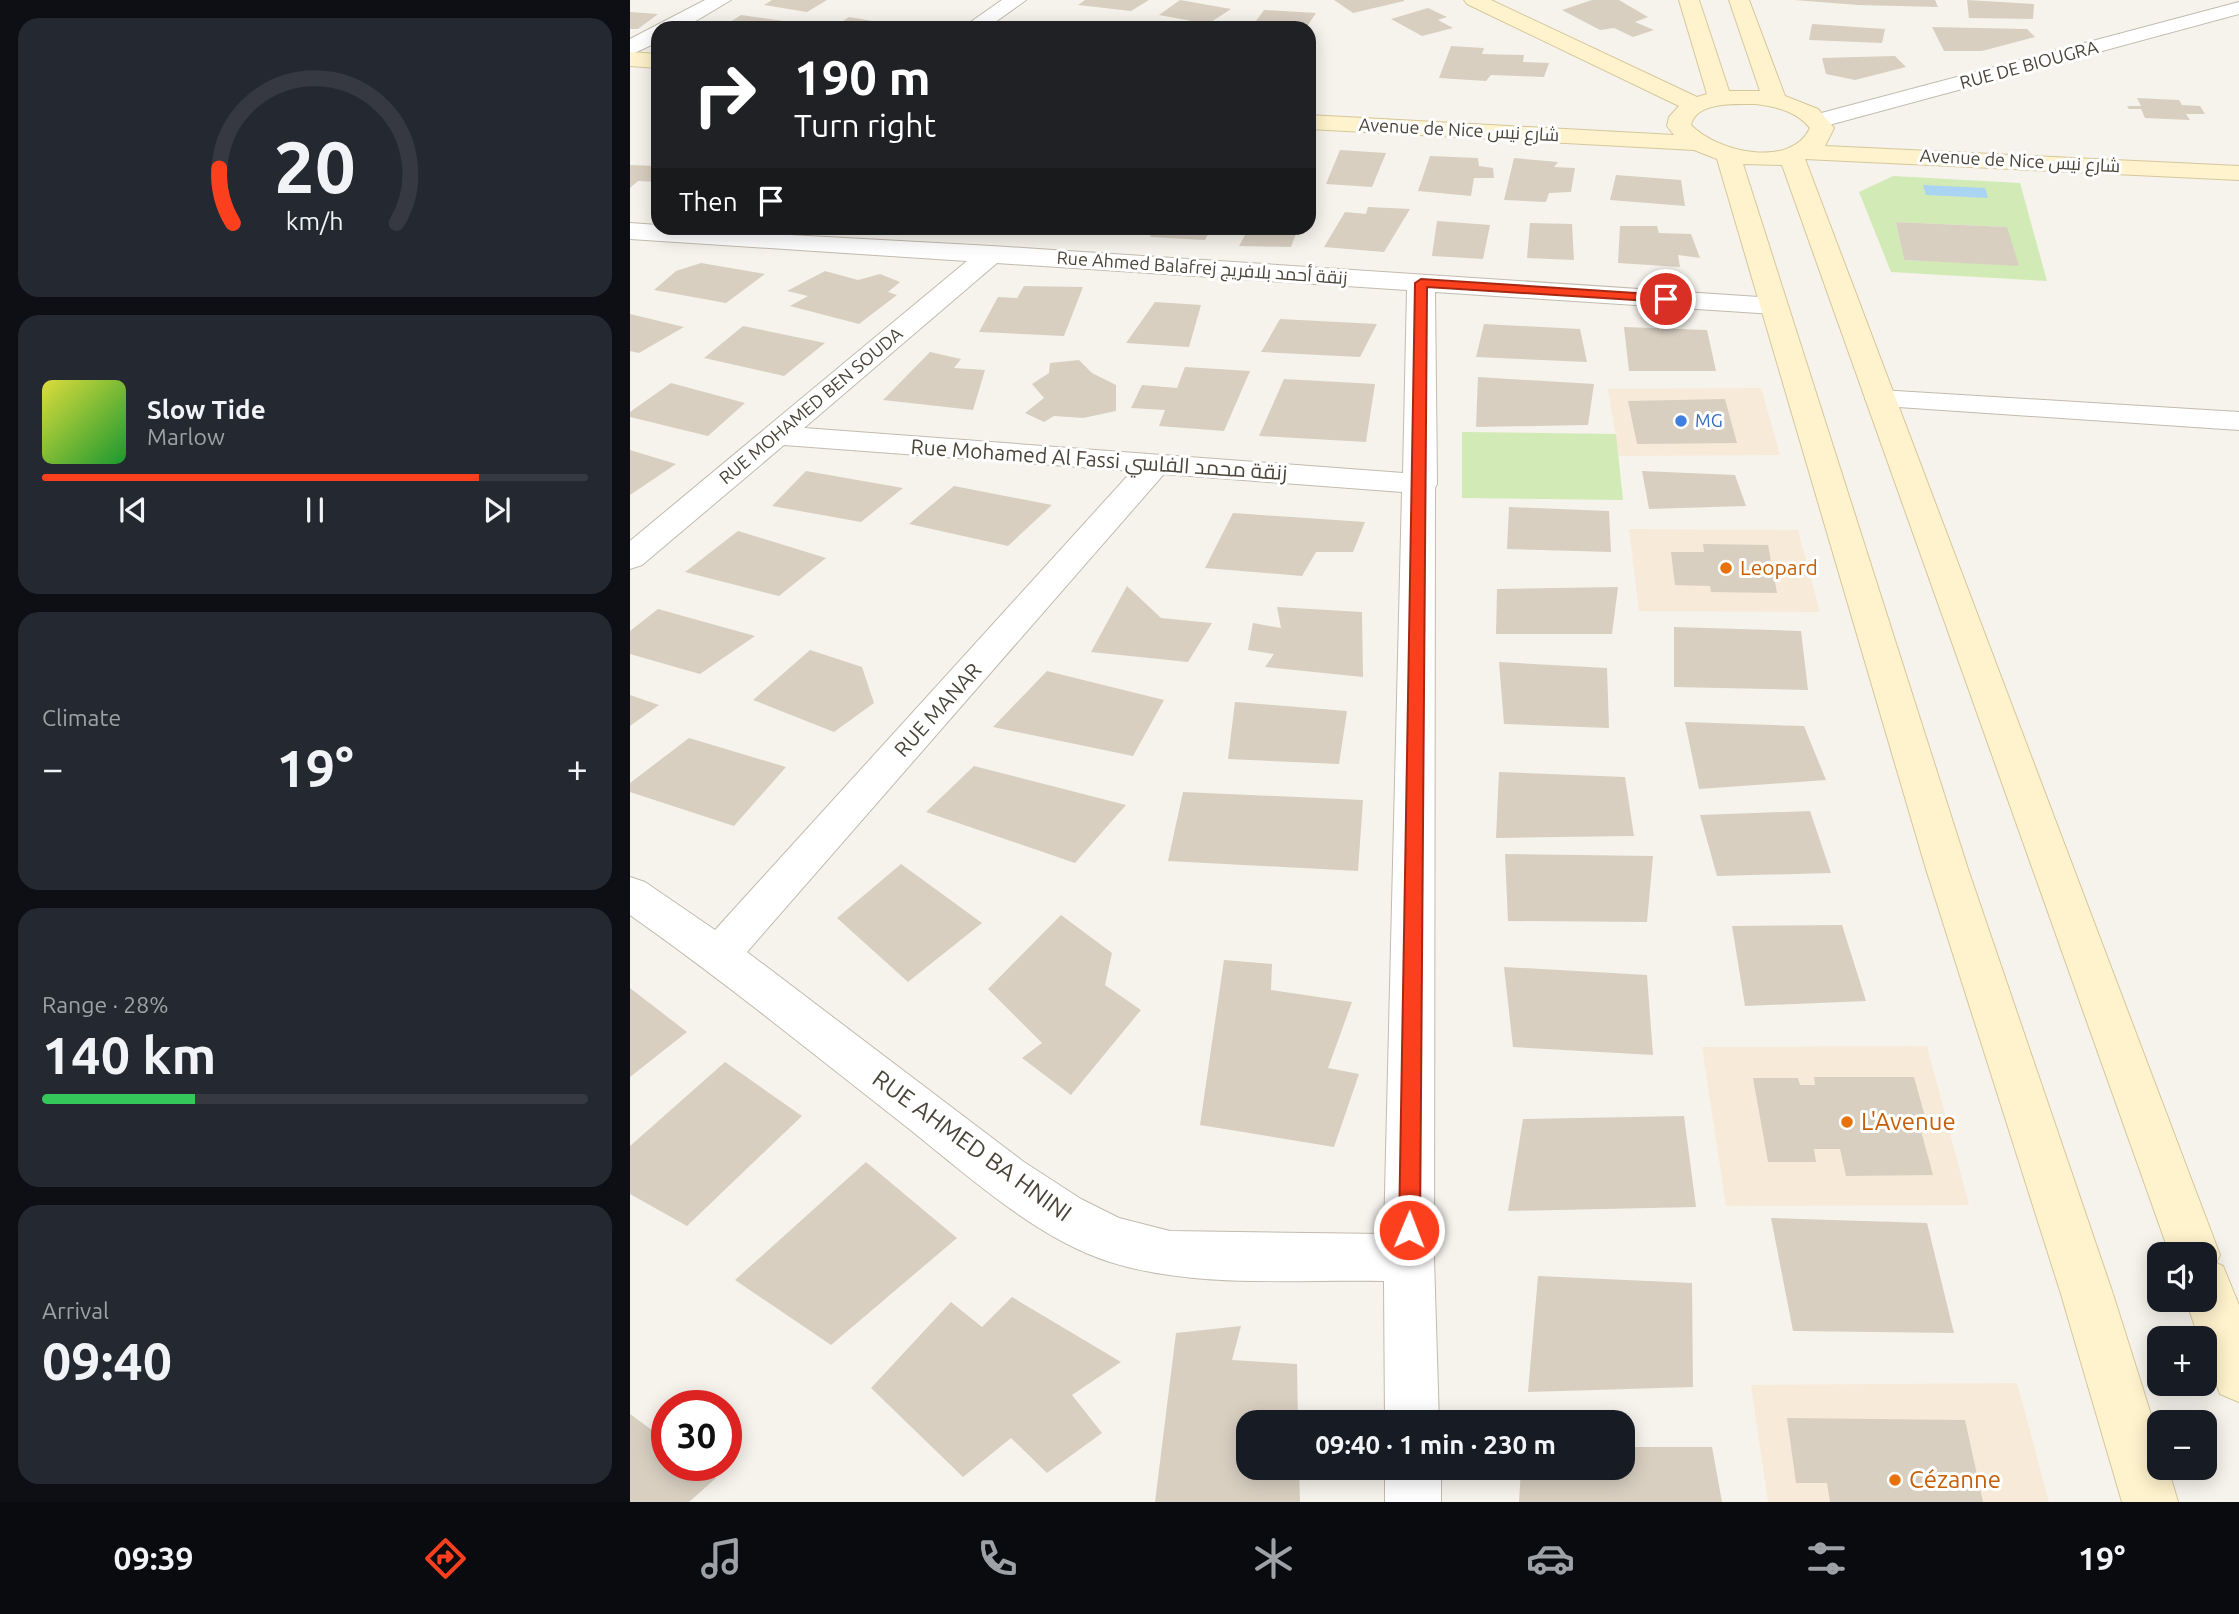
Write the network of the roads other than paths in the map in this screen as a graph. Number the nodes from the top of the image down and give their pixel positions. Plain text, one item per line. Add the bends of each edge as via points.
1 (721, 0) edge
2 (1016, 0) edge
3 (1474, 0) edge
4 (1689, 0) edge
5 (1739, 0) edge
6 (2239, 8) edge
7 (681, 21) edge
8 (984, 21) edge
9 (651, 37) edge
10 (630, 48) edge
11 (630, 59) edge
12 (651, 60) edge
13 (1720, 98) junction
14 (1775, 100) junction
15 (1688, 111) junction
16 (1653, 116) dead end
17 (1316, 122) edge
18 (1820, 125) junction
19 (1877, 131) dead end
20 (1711, 149) junction
21 (1796, 154) junction
22 (2239, 173) edge
23 (630, 230) edge
24 (651, 230) edge
25 (657, 235) edge
26 (733, 235) edge
27 (630, 253) edge
28 (992, 254) junction
29 (1421, 283) junction
30 (1774, 306) junction
31 (1880, 399) junction
32 (2239, 421) edge
33 (777, 435) junction
34 (1156, 464) junction
35 (1421, 484) junction
36 (630, 558) edge
37 (630, 893) edge
38 (719, 955) junction
39 (2189, 1242) edge
40 (1409, 1258) junction
41 (2216, 1312) edge
42 (2239, 1376) edge
43 (1412, 1410) edge
44 (1413, 1480) edge
45 (1413, 1502) edge
46 (2150, 1502) edge

1 - 7 street
2 - 8 street
3 - 15 main road
4 - 13 main road
5 - 14 main road
6 - 18 street, RUE DE BIOUGRA
9 - 10 street
11 - 12 main road
13 - 14 main road
13 - 15 main road
14 - 18 main road via 1795,106
15 - 16 main road
15 - 20 main road via 1679,126
17 - 20 main road, Avenue de Nice شارع نيس
18 - 19 main road
18 - 21 main road via 1821,138
20 - 21 main road, Avenue de Nice شارع نيس via 1759,158
20 - 30 main road
21 - 22 main road, Avenue de Nice شارع نيس
21 - 31 main road
23 - 24 street, Rue Ahmed Balafrej زنقة أحمد بلافريج
25 - 27 street
26 - 28 street, Rue Ahmed Balafrej زنقة أحمد بلافريج
28 - 29 street, Rue Ahmed Balafrej زنقة أحمد بلافريج
28 - 33 street, RUE MOHAMED BEN SOUDA
29 - 30 street, Rue Ahmed Balafrej زنقة أحمد بلافريج
29 - 35 street
30 - 46 main road via 1947,869 2087,1294
31 - 32 street
31 - 39 main road
33 - 34 street, Rue Mohamed Al Fassi زنقة محمد الفاسي
33 - 36 street, RUE MOHAMED BEN SOUDA
34 - 35 street, Rue Mohamed Al Fassi زنقة محمد الفاسي
34 - 38 street, RUE MANAR
35 - 40 street
37 - 38 street, RUE AHMED BA HNINI
38 - 40 street, RUE AHMED BA HNINI via 1007,1177 1110,1239 1170,1254
40 - 43 street
41 - 42 main road
44 - 45 street

